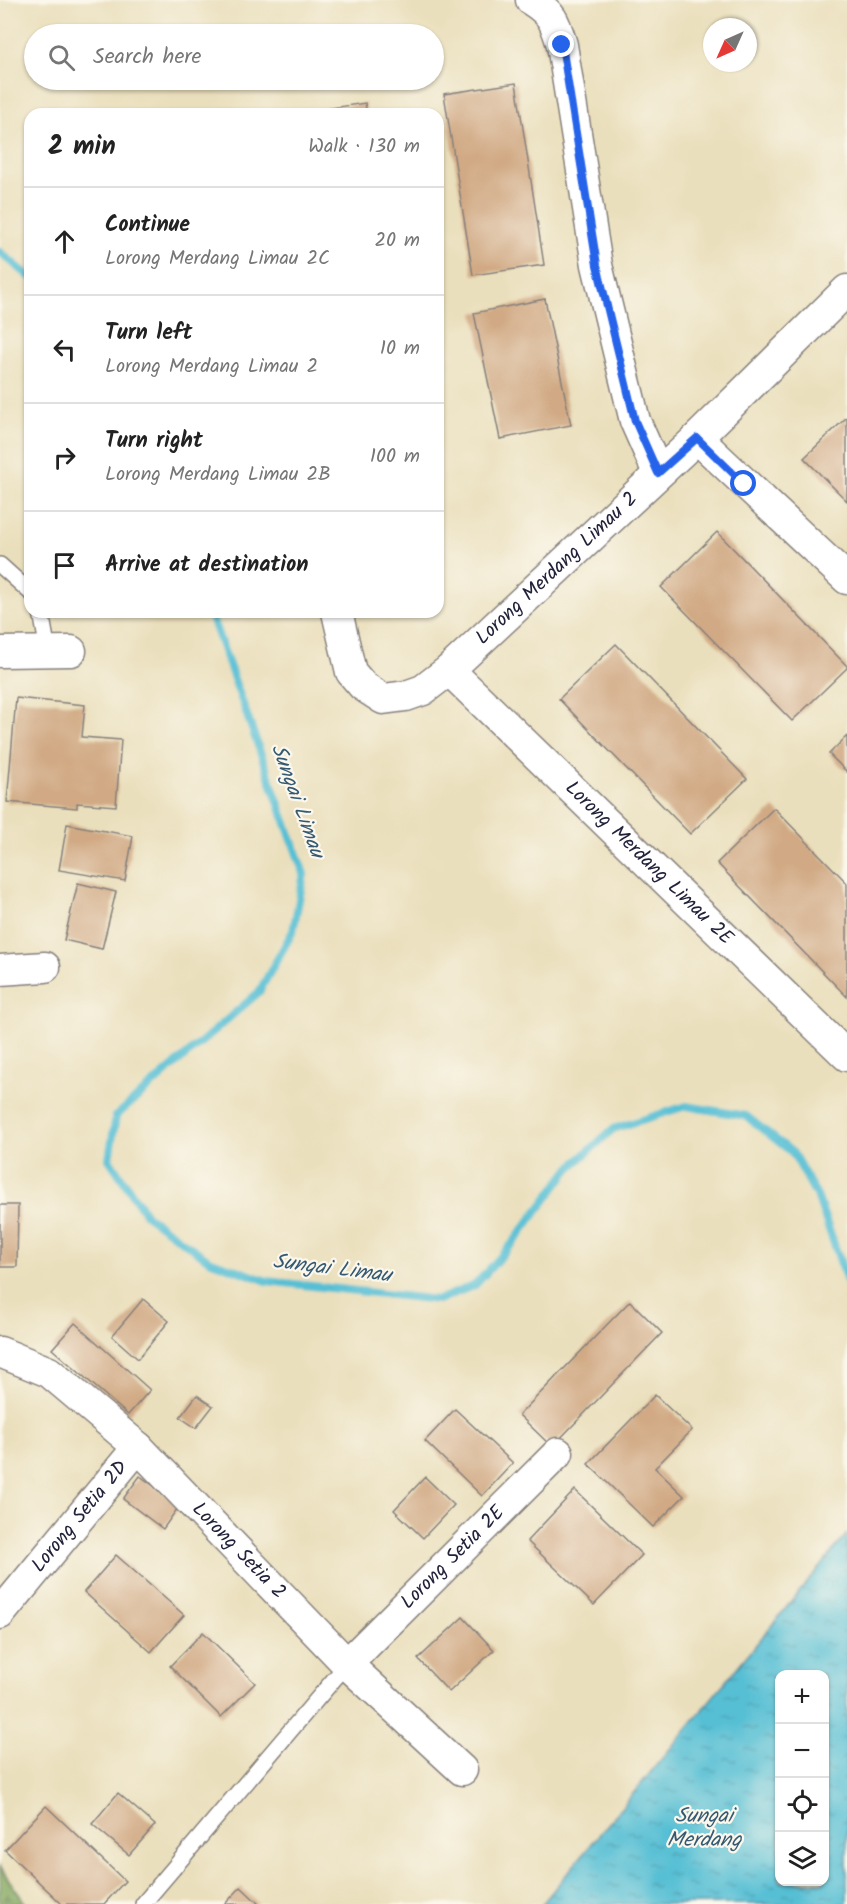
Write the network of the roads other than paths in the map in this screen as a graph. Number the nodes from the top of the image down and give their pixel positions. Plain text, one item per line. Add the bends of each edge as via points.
1 (531, 0) edge
2 (847, 291) edge
3 (697, 438) junction
4 (658, 473) junction
5 (0, 565) edge
6 (847, 579) edge
7 (24, 587) edge
8 (44, 618) edge
9 (338, 618) edge
10 (59, 651) joint
11 (0, 652) edge
12 (449, 670) junction
13 (45, 967) dead end
14 (0, 970) edge
15 (847, 1056) edge
16 (0, 1352) edge
17 (138, 1447) junction
18 (558, 1453) dead end
19 (0, 1614) edge
20 (347, 1664) junction
21 (462, 1770) dead end
22 (143, 1904) edge

1 - 4 street via 554,20 562,45 597,265 635,421
2 - 3 street, Lorong Merdang Limau 2
3 - 4 street, Lorong Merdang Limau 2
3 - 6 street
4 - 12 street, Lorong Merdang Limau 2
5 - 7 lane
8 - 10 lane
9 - 12 street, Lorong Merdang Limau 2 via 351,672 383,699 423,690
10 - 11 street
12 - 15 street, Lorong Merdang Limau 2E
13 - 14 street
16 - 17 street, Lorong Setia 2 via 49,1372
17 - 19 street, Lorong Setia 2D
17 - 20 street, Lorong Setia 2
18 - 20 street, Lorong Setia 2E
20 - 21 street, Lorong Setia 2
20 - 22 lane

